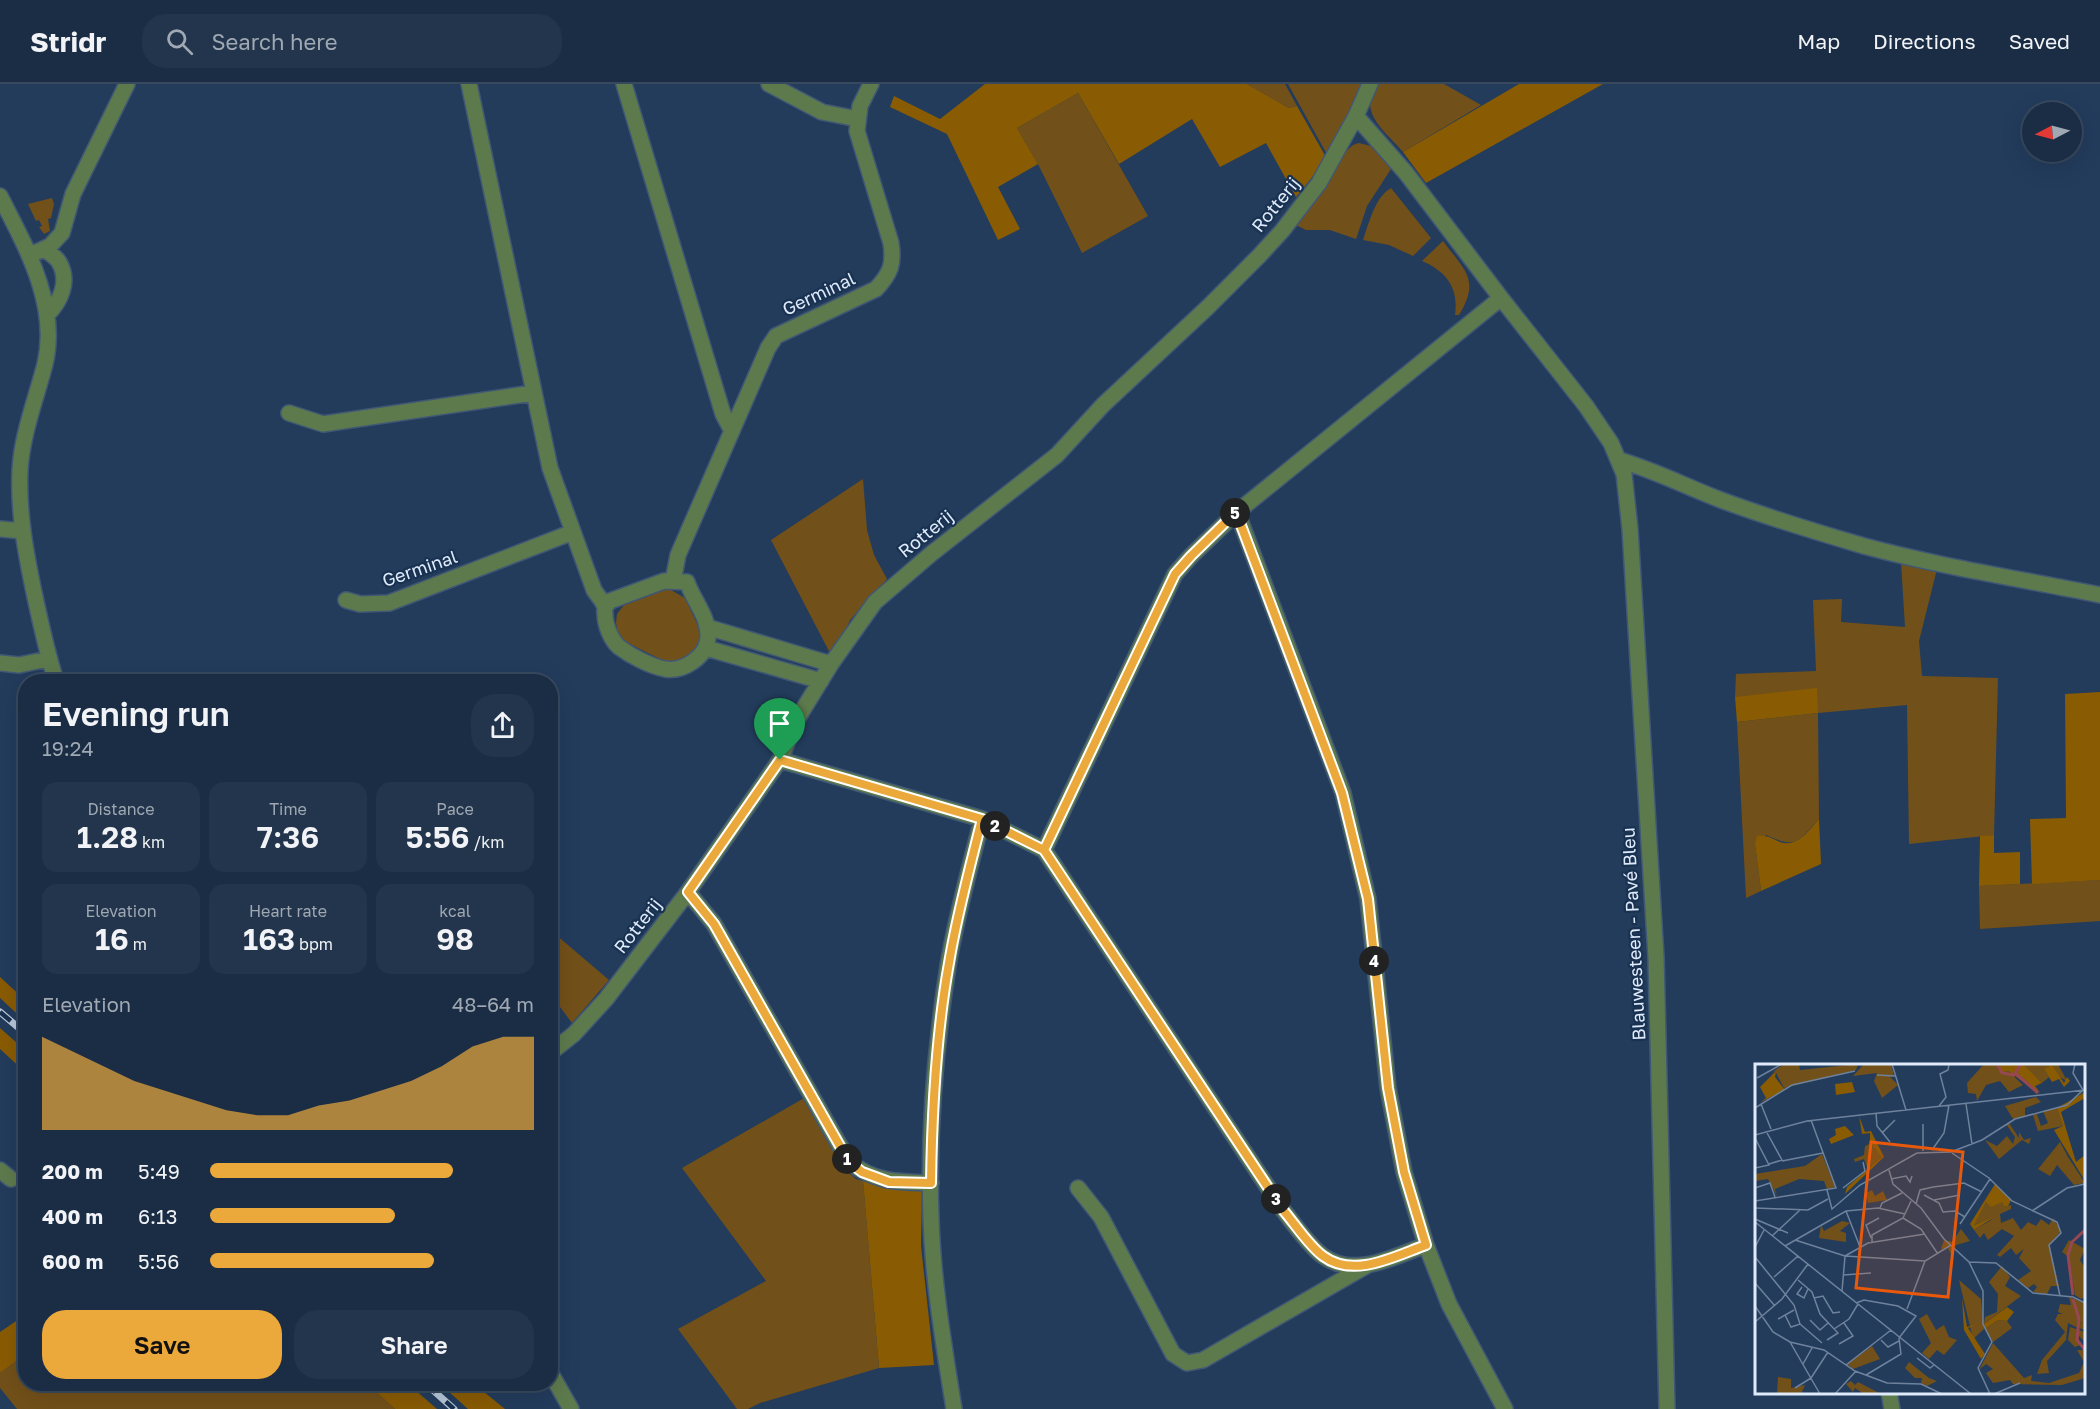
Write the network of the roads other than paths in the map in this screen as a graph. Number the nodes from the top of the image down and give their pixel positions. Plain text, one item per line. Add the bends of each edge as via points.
1 (127, 84) edge
2 (469, 84) edge
3 (624, 84) edge
4 (769, 84) edge
5 (871, 84) edge
6 (1370, 84) edge
7 (1356, 116) junction
8 (858, 119) junction
9 (0, 196) edge
10 (45, 249) junction
11 (30, 255) junction
12 (1501, 298) junction
13 (47, 315) junction
14 (533, 393) junction
15 (289, 413) dead end
16 (732, 430) junction
17 (1619, 460) junction
18 (1236, 512) junction
19 (0, 529) edge
20 (22, 531) junction
21 (573, 532) junction
22 (673, 581) junction
23 (2100, 595) edge
24 (346, 600) dead end
25 (605, 607) junction
26 (707, 627) junction
27 (706, 648) junction
28 (48, 659) junction
29 (0, 663) edge
30 (831, 664) junction
31 (53, 674) edge
32 (821, 681) junction
33 (780, 760) junction
34 (982, 819) junction
35 (1044, 850) junction
36 (688, 892) junction
37 (558, 1047) edge
38 (931, 1183) junction
39 (1078, 1188) dead end
40 (1426, 1245) junction
41 (1366, 1266) junction
42 (558, 1386) edge
43 (1888, 1394) edge
44 (571, 1409) edge
45 (954, 1409) edge
46 (1506, 1409) edge
47 (1667, 1409) edge
48 (1892, 1409) edge

1 - 10 street via 73,195 62,233
2 - 14 street
3 - 16 street via 720,404
4 - 8 street via 822,112
5 - 8 street, Germinal
6 - 7 street, Rotterij
7 - 12 street, Blauwesteen - Pavé Bleu via 1406,172
7 - 30 street, Rotterij via 1319,183 1259,256 1103,405 1057,455 875,602
8 - 16 street, Germinal via 857,131 891,243 891,268 872,291 776,336
9 - 11 street
10 - 11 street
10 - 13 street via 58,262 64,278 58,305
11 - 13 street
12 - 17 street, Blauwesteen - Pavé Bleu via 1586,406
12 - 18 street
13 - 20 street via 47,352 22,452
14 - 15 street via 323,424
14 - 21 street via 550,468
16 - 22 street, Germinal via 678,555
17 - 23 street via 1724,501 1864,546
17 - 47 street, Blauwesteen - Pavé Bleu via 1630,530 1656,957
18 - 35 street via 1175,574
18 - 40 street via 1342,793 1368,899 1388,1088 1404,1172
19 - 20 street
20 - 28 street
21 - 24 street, Germinal via 388,603
21 - 25 street via 594,590
22 - 25 street via 623,596
22 - 26 street via 687,582
25 - 27 street via 613,640 653,666 668,670 690,663
26 - 27 street
26 - 30 street
27 - 32 street
28 - 29 street via 19,665
28 - 31 street
30 - 32 street, Rotterij
32 - 33 street, Rotterij via 796,721
33 - 34 street
33 - 36 street, Rotterij
34 - 35 street
34 - 38 street via 948,964 939,1039
35 - 41 street via 1283,1210 1323,1257 1344,1265
36 - 37 street, Rotterij via 606,999
36 - 38 street via 714,924 849,1162 862,1172 889,1182
38 - 45 street via 935,1279
39 - 41 street via 1101,1217 1173,1354 1187,1363 1203,1360
40 - 41 street
40 - 46 street via 1449,1304
42 - 44 street
43 - 48 street

